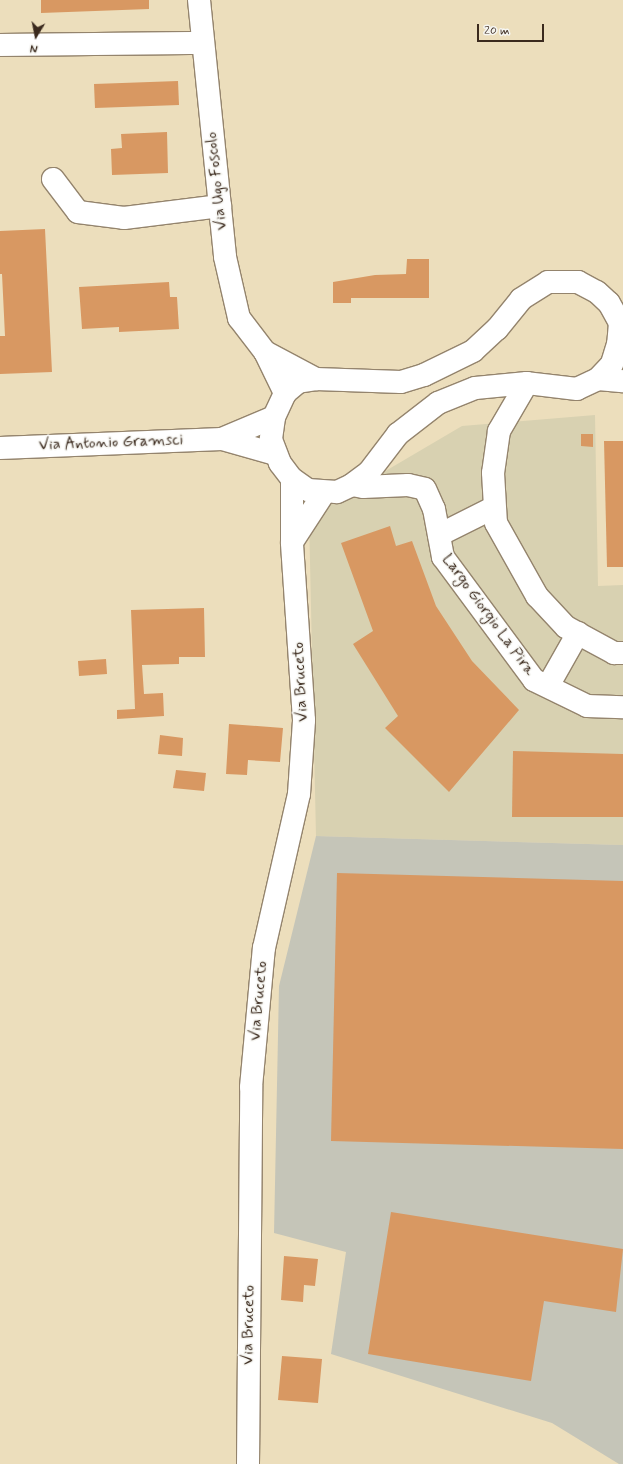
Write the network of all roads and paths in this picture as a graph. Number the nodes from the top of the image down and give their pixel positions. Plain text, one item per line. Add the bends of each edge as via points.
1 (199, 0) edge
2 (203, 43) junction
3 (0, 45) edge
4 (53, 179) dead end
5 (220, 206) junction
6 (621, 347) edge
7 (265, 352) junction
8 (598, 378) junction
9 (316, 379) junction
10 (623, 381) edge
11 (527, 383) junction
12 (285, 393) junction
13 (274, 417) junction
14 (222, 439) junction
15 (0, 448) edge
16 (275, 454) junction
17 (292, 479) junction
18 (352, 485) junction
19 (324, 493) junction
20 (493, 508) junction
21 (439, 535) junction
22 (292, 542) junction
23 (578, 633) junction
24 (623, 653) edge
25 (548, 686) junction
26 (623, 707) edge
27 (248, 1464) edge

1 - 2 street, Via Ugo Foscolo
2 - 3 street
2 - 5 street, Via Ugo Foscolo
4 - 5 street via 78,212 124,218
5 - 7 street, Via Ugo Foscolo via 225,257 239,318
6 - 8 street via 612,364
6 - 9 street via 620,323 609,303 578,282 548,282 521,299 497,329 473,351 424,375 401,382 379,383
7 - 9 street, Via Ugo Foscolo
7 - 12 street, Via Ugo Foscolo
8 - 10 street
8 - 11 street via 577,389
9 - 12 street via 298,382
11 - 18 street via 475,388 438,403 398,434 369,472
11 - 20 street via 499,431 493,473
12 - 13 street
13 - 14 street, Via Antonio Gramsci
13 - 16 street via 271,440
14 - 15 street, Via Antonio Gramsci
14 - 16 street, Via Antonio Gramsci
16 - 17 street
17 - 19 street via 308,490
17 - 22 street, Via Bruceto
18 - 19 street via 337,492
18 - 21 street, Largo Giorgio La Pira via 408,485 425,489 434,509
19 - 22 street
20 - 21 street, Largo Giorgio La Pira
20 - 23 street via 496,523 537,596 566,626
21 - 25 street, Largo Giorgio La Pira via 443,557 534,680
22 - 27 street, Via Bruceto via 304,720 299,794 264,948 252,1087
23 - 24 street via 614,653
23 - 25 street, Largo Giorgio La Pira
25 - 26 street, Largo Giorgio La Pira via 587,706

